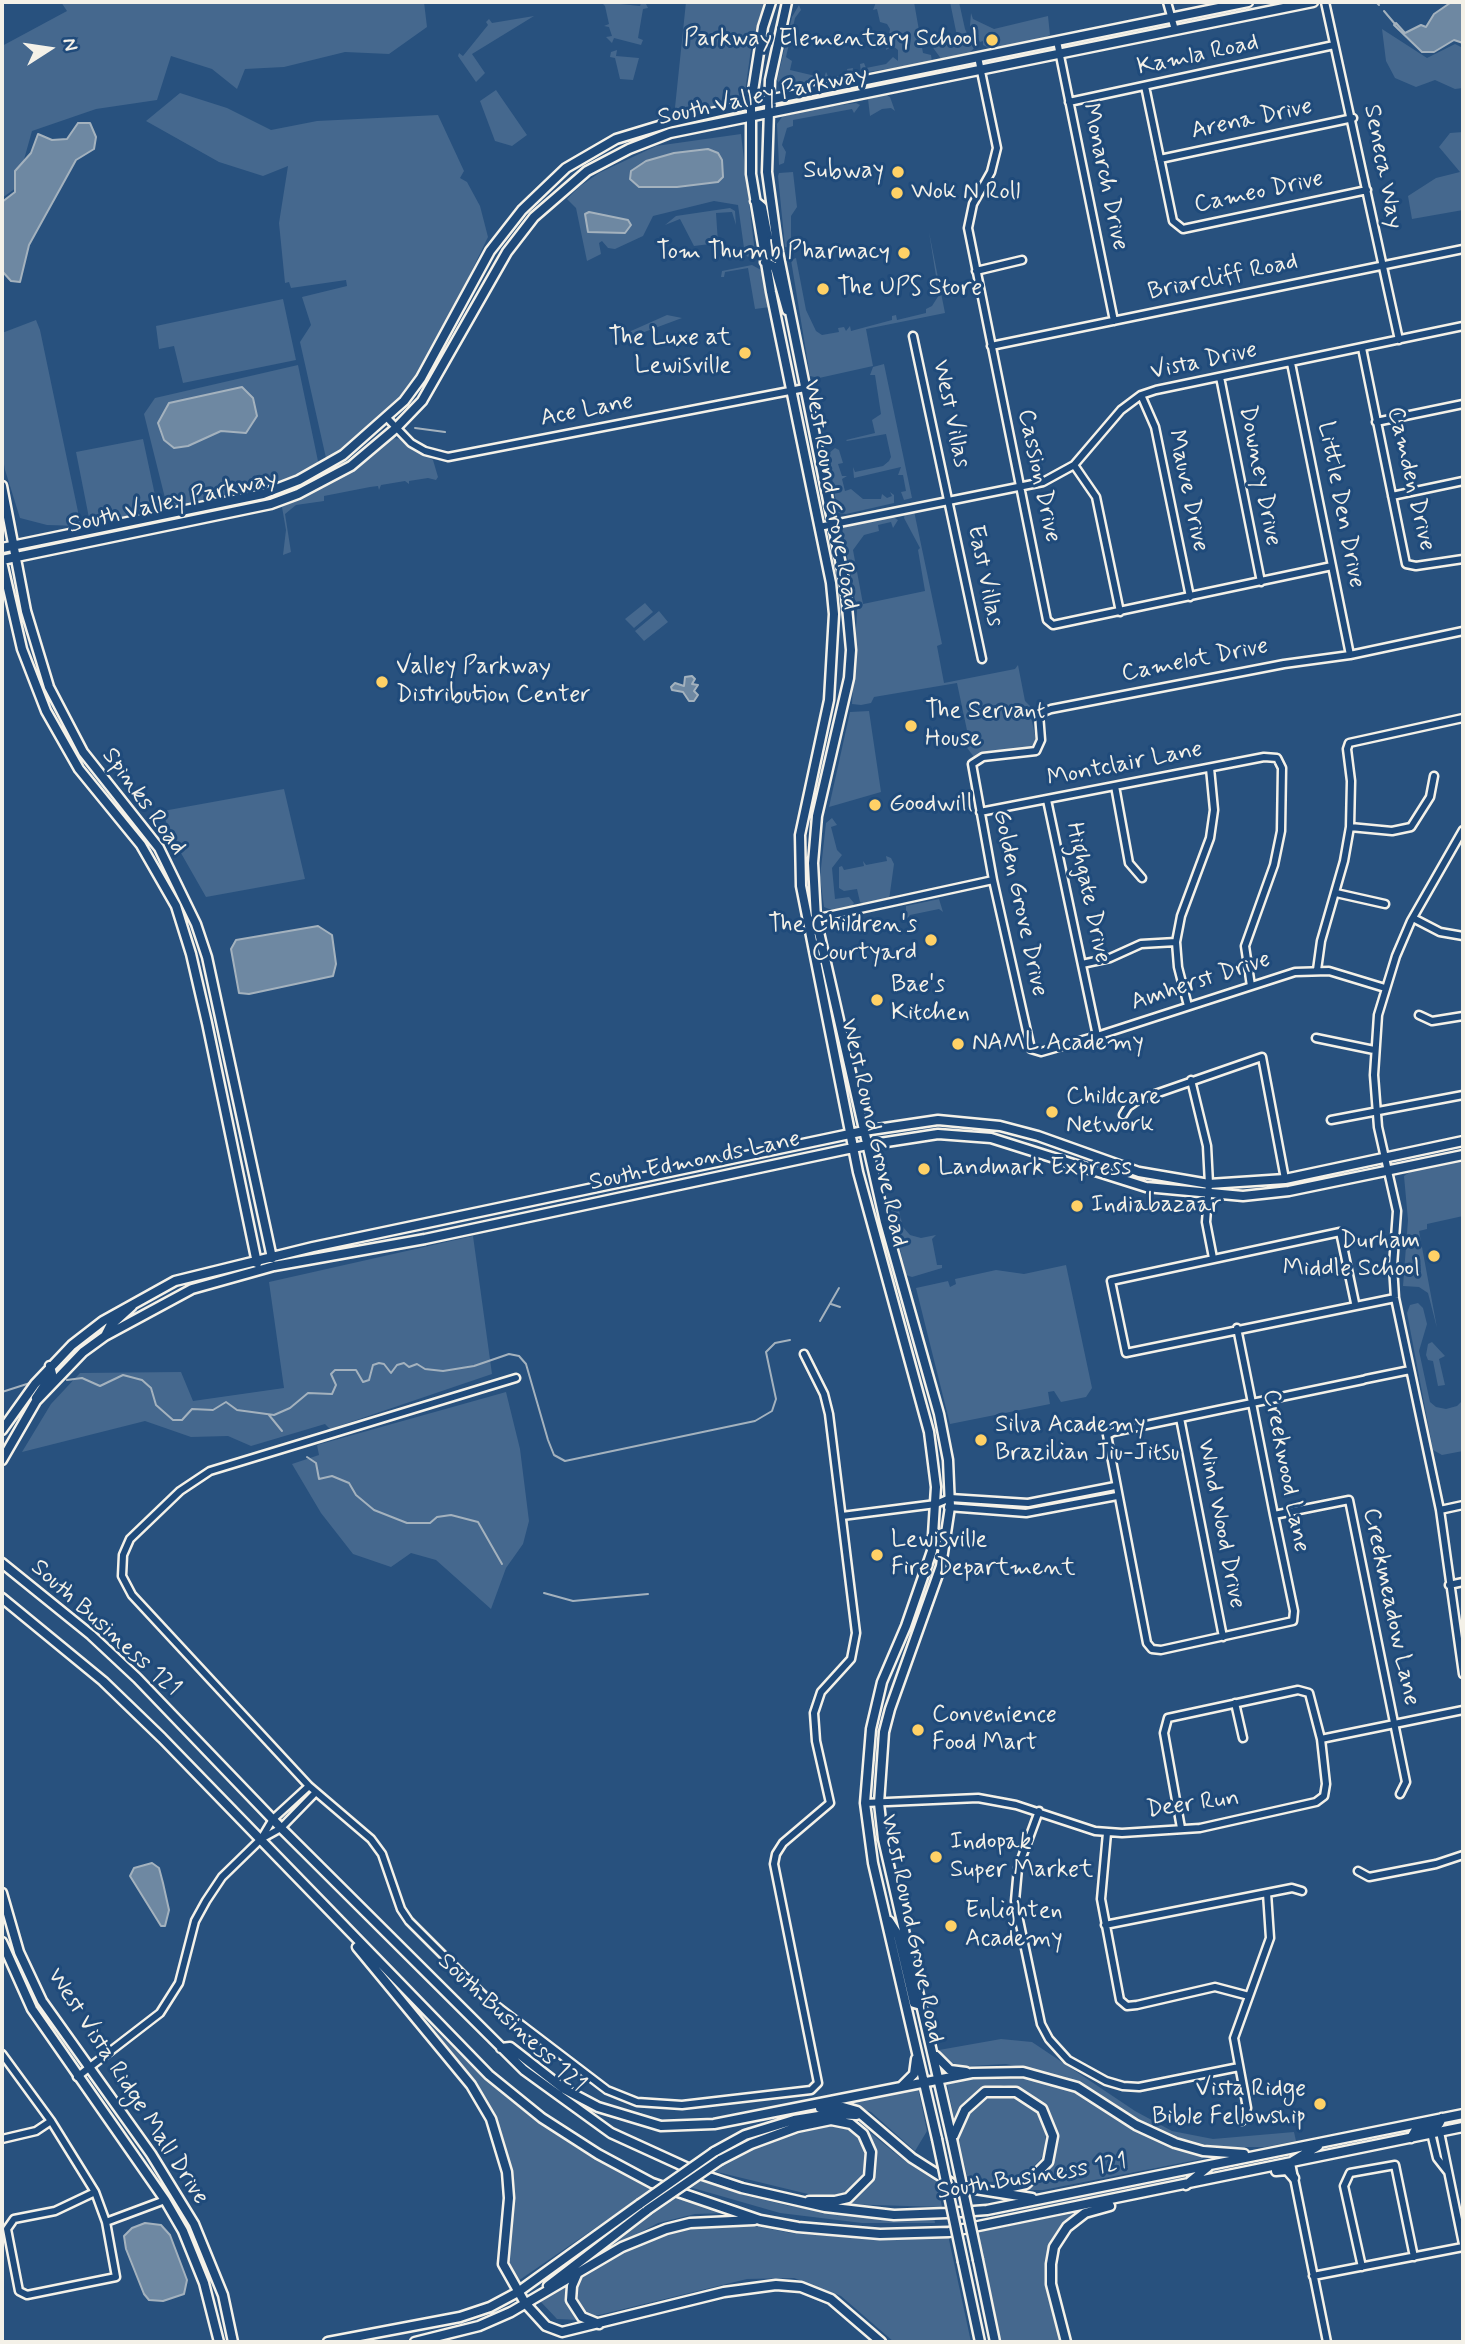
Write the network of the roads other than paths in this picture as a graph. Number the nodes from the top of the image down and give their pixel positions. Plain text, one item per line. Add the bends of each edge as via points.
1 (771, 2) edge
2 (787, 2) edge
3 (1167, 2) edge
4 (1248, 2) edge
5 (1313, 2) edge
6 (1325, 2) edge
7 (1173, 17) junction
8 (1175, 30) junction
9 (1057, 41) junction
10 (1334, 45) junction
11 (1059, 54) junction
12 (978, 57) junction
13 (980, 70) junction
14 (859, 81) junction
15 (1145, 86) junction
16 (863, 94) junction
17 (768, 100) junction
18 (1069, 103) junction
19 (751, 104) junction
20 (767, 115) junction
21 (752, 118) junction
22 (1353, 118) junction
23 (1160, 159) junction
24 (1367, 190) junction
25 (755, 200) junction
26 (1463, 249) edge
27 (778, 252) junction
28 (1022, 260) dead end
29 (765, 262) junction
30 (1382, 265) junction
31 (976, 271) junction
32 (470, 287) junction
33 (482, 294) junction
34 (791, 318) junction
35 (1114, 321) junction
36 (1463, 326) edge
37 (914, 336) dead end
38 (1399, 340) junction
39 (991, 346) junction
40 (1362, 348) junction
41 (1291, 363) junction
42 (1220, 377) junction
43 (805, 388) junction
44 (792, 391) junction
45 (1141, 395) junction
46 (1463, 404) edge
47 (388, 419) junction
48 (1376, 422) junction
49 (396, 428) junction
50 (1074, 465) junction
51 (1463, 481) edge
52 (2, 486) edge
53 (1020, 486) junction
54 (268, 492) junction
55 (1392, 496) junction
56 (948, 501) junction
57 (271, 504) junction
58 (162, 515) junction
59 (833, 524) junction
60 (819, 527) junction
61 (165, 528) junction
62 (14, 545) junction
63 (2, 548) edge
64 (16, 557) junction
65 (1463, 559) edge
66 (2, 561) edge
67 (1332, 566) junction
68 (1261, 582) junction
69 (1190, 597) junction
70 (1120, 612) junction
71 (1463, 631) edge
72 (1350, 655) junction
73 (982, 659) dead end
74 (1463, 718) edge
75 (972, 764) joint
76 (1210, 768) junction
77 (1434, 776) dead end
78 (1115, 786) junction
79 (1047, 800) junction
80 (122, 801) junction
81 (111, 810) junction
82 (980, 813) junction
83 (1350, 827) junction
84 (1463, 830) edge
85 (1142, 878) dead end
86 (993, 880) junction
87 (1336, 892) junction
88 (186, 901) junction
89 (1385, 904) dead end
90 (176, 906) junction
91 (1413, 918) junction
92 (816, 919) junction
93 (806, 921) junction
94 (1463, 936) edge
95 (1177, 942) junction
96 (1082, 964) junction
97 (1317, 970) junction
98 (1251, 986) junction
99 (1385, 988) junction
100 (1188, 1006) junction
101 (1419, 1015) dead end
102 (1463, 1016) edge
103 (1097, 1036) junction
104 (1316, 1038) dead end
105 (1031, 1049) joint
106 (1374, 1050) junction
107 (1191, 1080) junction
108 (1463, 1095) edge
109 (1376, 1112) junction
110 (1124, 1115) dead end
111 (1331, 1120) dead end
112 (983, 1124) junction
113 (863, 1131) junction
114 (850, 1134) junction
115 (981, 1136) junction
116 (1463, 1141) edge
117 (867, 1145) junction
118 (853, 1147) junction
119 (1087, 1154) junction
120 (1463, 1155) edge
121 (1385, 1158) junction
122 (1082, 1166) junction
123 (1389, 1171) junction
124 (1285, 1179) junction
125 (1209, 1189) junction
126 (487, 1212) junction
127 (486, 1226) junction
128 (272, 1256) junction
129 (1213, 1258) junction
130 (256, 1259) junction
131 (274, 1266) junction
132 (257, 1270) junction
133 (1395, 1298) junction
134 (1355, 1303) junction
135 (132, 1304) junction
136 (1237, 1328) junction
137 (105, 1336) junction
138 (804, 1354) dead end
139 (50, 1366) junction
140 (1410, 1370) junction
141 (516, 1378) dead end
142 (36, 1401) junction
143 (1252, 1403) junction
144 (1180, 1418) junction
145 (2, 1430) edge
146 (2, 1460) edge
147 (1115, 1486) junction
148 (1117, 1496) junction
149 (950, 1502) junction
150 (936, 1504) junction
151 (1463, 1505) edge
152 (1440, 1510) junction
153 (842, 1516) junction
154 (1274, 1516) junction
155 (2, 1563) edge
156 (1463, 1582) edge
157 (1449, 1585) junction
158 (2, 1598) edge
159 (1223, 1637) junction
160 (1462, 1662) edge
161 (1463, 1675) edge
162 (1235, 1703) junction
163 (1463, 1710) edge
164 (1395, 1724) junction
165 (1243, 1738) dead end
166 (1321, 1740) junction
167 (309, 1786) junction
168 (316, 1792) junction
169 (1400, 1794) dead end
170 (879, 1802) junction
171 (865, 1803) junction
172 (1039, 1811) junction
173 (274, 1819) junction
174 (281, 1828) junction
175 (1181, 1828) junction
176 (1107, 1833) junction
177 (261, 1839) junction
178 (1463, 1855) edge
179 (1358, 1871) dead end
180 (1302, 1891) dead end
181 (1267, 1893) junction
182 (2, 1894) edge
183 (320, 1901) junction
184 (886, 1916) junction
185 (1105, 1926) junction
186 (2, 1942) edge
187 (1249, 1996) junction
188 (921, 2006) junction
189 (929, 2039) junction
190 (915, 2042) junction
191 (501, 2048) junction
192 (2, 2054) edge
193 (1239, 2067) junction
194 (89, 2068) junction
195 (972, 2073) junction
196 (77, 2077) junction
197 (939, 2079) junction
198 (924, 2083) junction
199 (900, 2087) junction
200 (1463, 2114) edge
201 (764, 2115) junction
202 (866, 2117) junction
203 (1442, 2118) junction
204 (51, 2121) junction
205 (1242, 2121) dead end
206 (1463, 2127) edge
207 (1435, 2133) junction
208 (1411, 2138) junction
209 (2, 2139) edge
210 (952, 2139) junction
211 (1324, 2142) junction
212 (1271, 2153) junction
213 (1291, 2163) junction
214 (1211, 2165) junction
215 (1263, 2169) junction
216 (1294, 2178) junction
217 (1186, 2185) junction
218 (967, 2189) junction
219 (95, 2192) junction
220 (180, 2199) junction
221 (1042, 2199) junction
222 (165, 2200) junction
223 (804, 2204) junction
224 (760, 2220) junction
225 (106, 2222) junction
226 (1463, 2246) edge
227 (1414, 2257) junction
228 (1362, 2267) junction
229 (578, 2271) junction
230 (508, 2275) junction
231 (1313, 2276) junction
232 (518, 2291) junction
233 (544, 2291) junction
234 (498, 2303) junction
235 (525, 2303) junction
236 (513, 2311) junction
237 (541, 2321) junction
238 (602, 2324) junction
239 (359, 2339) edge
240 (219, 2342) edge
241 (233, 2342) edge
242 (328, 2342) edge
243 (415, 2342) edge
244 (881, 2342) edge
245 (981, 2342) edge
246 (995, 2342) edge
247 (1066, 2342) edge
248 (1327, 2342) edge

1 - 19 main road, West Round Grove Road
2 - 17 main road, West Round Grove Road
3 - 7 street
4 - 7 main road, South Valley Parkway
5 - 8 main road, South Valley Parkway
6 - 10 street, Seneca Way
7 - 8 street
7 - 9 main road, South Valley Parkway
8 - 11 main road, South Valley Parkway
9 - 11 street, Monarch Drive
9 - 12 main road, South Valley Parkway
10 - 15 street, Kamla Road
10 - 22 street, Seneca Way
11 - 13 main road, South Valley Parkway
11 - 18 street, Monarch Drive
12 - 13 street, Cassion Drive
12 - 14 main road, South Valley Parkway
13 - 16 main road, South Valley Parkway
13 - 31 street, Cassion Drive via 997,148 968,221
14 - 16 main road
14 - 17 main road, South Valley Parkway
15 - 18 street, Kamla Road
15 - 23 street, Cameo Drive
16 - 20 main road, South Valley Parkway
17 - 19 main road, South Valley Parkway
17 - 20 main road, West Round Grove Road
18 - 35 street, Monarch Drive
19 - 21 main road, West Round Grove Road
19 - 32 main road, South Valley Parkway via 645,129 591,151 545,185 522,210 490,251
20 - 21 main road, South Valley Parkway
20 - 27 main road, West Round Grove Road via 767,172
21 - 25 main road, West Round Grove Road
21 - 33 main road, South Valley Parkway via 670,133 587,171 534,217
22 - 23 street, Arena Drive
22 - 24 street, Seneca Way
23 - 24 street, Cameo Drive via 1173,222 1182,229
24 - 30 street, Seneca Way
25 - 27 main road via 762,207 770,248
25 - 29 main road, West Round Grove Road
26 - 30 street, Briarcliff Road
27 - 34 main road, West Round Grove Road
28 - 31 street
29 - 34 main road via 775,267
29 - 44 main road, West Round Grove Road
30 - 35 street, Briarcliff Road
30 - 38 street, Seneca Way
31 - 39 street, Cassion Drive
32 - 33 main road
32 - 47 main road, South Valley Parkway via 421,378
33 - 49 main road, South Valley Parkway via 422,401
34 - 43 main road, West Round Grove Road
35 - 39 street, Briarcliff Road
36 - 38 street, Vista Drive
37 - 56 street, West Villas
38 - 40 street, Vista Drive
39 - 53 street, Cassion Drive
40 - 41 street, Vista Drive
40 - 48 street, Camden Drive
41 - 42 street, Vista Drive
41 - 67 street, Little Den Drive
42 - 45 street, Vista Drive
42 - 68 street, Downey Drive
43 - 44 street, Ace Lane
43 - 59 main road, West Round Grove Road
44 - 49 street, Ace Lane via 448,457 425,451
44 - 60 main road, West Round Grove Road
45 - 50 street, Vista Drive via 1121,410
45 - 69 street, Mauve Drive via 1155,427
46 - 48 street
47 - 49 street, Ace Lane
47 - 54 main road, South Valley Parkway via 344,455
48 - 55 street, Camden Drive
49 - 57 main road, South Valley Parkway via 351,466
50 - 53 street, Vista Drive via 1043,482
50 - 70 street via 1097,497
51 - 55 street
52 - 62 main road, Spinks Road
53 - 56 street, Vista Drive
53 - 70 street, Cassion Drive via 1047,620 1053,625
54 - 57 main road
54 - 58 main road, South Valley Parkway
55 - 65 street, Camden Drive via 1406,564
56 - 59 street, Vista Drive
56 - 73 street, East Villas
57 - 61 main road, South Valley Parkway
58 - 61 main road
58 - 62 main road, South Valley Parkway
59 - 60 street, Vista Drive
59 - 92 main road, West Round Grove Road via 845,585 849,678 817,816 813,863
60 - 93 main road, West Round Grove Road via 831,583 834,649 830,699 800,835
61 - 64 main road, South Valley Parkway
62 - 63 main road, South Valley Parkway
62 - 64 main road, Spinks Road
64 - 66 main road, South Valley Parkway
64 - 80 main road, Spinks Road via 27,616 49,687 83,752
66 - 81 main road, Spinks Road via 22,649 46,711 79,769
67 - 68 street, Cassion Drive
67 - 72 street, Little Den Drive
68 - 69 street, Cassion Drive
69 - 70 street, Cassion Drive
71 - 72 street, Camelot Drive
72 - 75 street, Camelot Drive via 1051,709 1039,715 1041,740 1036,751 984,757
74 - 83 street via 1349,743
75 - 82 street, Golden Grove Drive
76 - 78 street, Montclair Lane
76 - 95 street via 1212,830 1181,916
76 - 98 street, Montclair Lane via 1264,757 1277,758 1282,768 1281,831 1245,946
77 - 83 street via 1430,797 1411,827 1392,831
78 - 79 street, Montclair Lane
78 - 85 street via 1129,863
79 - 82 street, Montclair Lane
79 - 96 street, Highgate Drive
80 - 81 main road
80 - 88 main road, Spinks Road via 159,848
81 - 90 main road, Spinks Road via 141,845
82 - 86 street, Golden Grove Drive
83 - 87 street
84 - 91 street
86 - 92 street
86 - 105 street, Golden Grove Drive
87 - 89 street
87 - 97 street
88 - 90 main road
88 - 128 main road, Spinks Road via 207,957
90 - 130 main road, Spinks Road via 191,954
91 - 94 street via 1440,932
91 - 99 street
92 - 93 street
92 - 113 main road, West Round Grove Road
93 - 114 main road, West Round Grove Road
95 - 96 street via 1141,944
95 - 100 street
96 - 103 street, Highgate Drive
97 - 98 street, Amherst Drive
97 - 99 street, Amherst Drive
98 - 100 street, Amherst Drive
99 - 106 street
100 - 103 street, Amherst Drive
101 - 102 street via 1432,1021
103 - 105 street, Amherst Drive via 1041,1052
104 - 106 street
106 - 109 street
107 - 110 street via 1138,1100
107 - 124 street via 1262,1057
107 - 125 street via 1207,1146
108 - 109 street
109 - 111 street
109 - 121 street
112 - 113 main road, South Edmonds Lane via 928,1121
112 - 115 main road
112 - 119 main road, South Edmonds Lane via 1038,1136
113 - 114 main road, South Edmonds Lane
113 - 117 main road, West Round Grove Road
114 - 118 main road, West Round Grove Road
114 - 126 main road, South Edmonds Lane
115 - 117 main road, South Edmonds Lane via 938,1134
115 - 122 main road, South Edmonds Lane
116 - 121 main road, South Edmonds Lane
117 - 118 main road, South Edmonds Lane
117 - 149 main road, West Round Grove Road via 944,1434
118 - 127 main road, South Edmonds Lane
118 - 150 main road, West Round Grove Road via 929,1432
119 - 122 main road
119 - 125 main road, South Edmonds Lane
120 - 123 main road, South Edmonds Lane
121 - 123 street
121 - 124 main road, South Edmonds Lane
122 - 125 main road, South Edmonds Lane via 1146,1186
123 - 125 main road, South Edmonds Lane via 1271,1194 1243,1196
123 - 133 street via 1398,1222
124 - 125 main road, South Edmonds Lane
125 - 129 street via 1206,1222
126 - 127 main road
126 - 128 main road, South Edmonds Lane
127 - 131 main road, South Edmonds Lane
128 - 130 main road, South Edmonds Lane
128 - 131 main road, Spinks Road
129 - 134 street via 1340,1232
129 - 136 street via 1111,1281 1126,1353
130 - 132 main road, Spinks Road
130 - 135 main road, South Edmonds Lane via 175,1281
131 - 132 main road, South Edmonds Lane
132 - 137 main road, South Edmonds Lane via 180,1294
133 - 134 street
133 - 140 street
134 - 136 street
135 - 137 main road
135 - 139 main road, South Edmonds Lane via 103,1321
136 - 143 street, Creekwood Lane
137 - 142 main road, South Edmonds Lane
138 - 153 street via 829,1414
139 - 142 main road via 52,1374 35,1395
139 - 145 main road, South Edmonds Lane
140 - 143 street
140 - 152 street
141 - 167 street via 219,1467 182,1490 125,1546 122,1576 132,1595
142 - 146 main road, South Edmonds Lane
143 - 144 street
143 - 154 street, Creekwood Lane
144 - 147 street via 1113,1432 1106,1438
144 - 159 street, Wind Wood Drive
147 - 148 street
147 - 149 street via 1028,1503
148 - 149 street via 1026,1513
148 - 159 street via 1147,1643 1161,1650
149 - 150 street
149 - 170 main road, West Round Grove Road via 935,1588 884,1732
150 - 153 street
150 - 171 main road, West Round Grove Road via 928,1562 882,1682
151 - 152 street
152 - 157 street
153 - 168 street via 856,1644 846,1667 818,1698 814,1721 830,1803 783,1843 774,1864 817,2075 818,2083 811,2090 663,2106 607,2090 500,2010 414,1927 401,1909 377,1846
154 - 159 street, Creekwood Lane via 1293,1620
154 - 164 street, Creekmeadow Lane via 1349,1500
155 - 173 main road, South Business 121 via 137,1678
156 - 157 street
157 - 160 street
158 - 177 main road, South Business 121 via 103,1681
160 - 161 street
162 - 165 street
162 - 166 street via 1306,1691
162 - 175 street via 1173,1716 1165,1722
163 - 164 street
164 - 166 street
164 - 169 street, Creekmeadow Lane via 1406,1782
166 - 175 street, Deer Run via 1326,1784 1321,1800 1199,1828
167 - 168 street
167 - 173 street
168 - 174 street
170 - 171 street, Deer Run
170 - 172 street, Deer Run via 970,1797
170 - 188 main road, West Round Grove Road via 883,1839
171 - 184 main road, West Round Grove Road
172 - 176 street, Deer Run
172 - 193 street via 1018,1868 1015,1901 1041,2024 1049,2039 1068,2060 1123,2086 1139,2087
173 - 174 main road, South Business 121
173 - 177 street
174 - 177 street
174 - 191 main road, South Business 121
175 - 176 street, Deer Run
176 - 185 street via 1101,1899
177 - 183 main road, South Business 121
177 - 194 street via 222,1877 206,1901 195,1921 171,1998 147,2025
178 - 179 street via 1369,1877
180 - 181 street via 1292,1888
181 - 185 street
181 - 187 street via 1270,1938
182 - 194 main road, West Vista Ridge Mall Drive via 19,1952 38,1992
183 - 224 main road, South Business 121 via 489,2075 527,2108 652,2183
183 - 230 main road via 471,2085 491,2119 507,2172 508,2219 502,2253
184 - 188 main road via 898,1936 914,2003
184 - 190 main road, West Round Grove Road
185 - 187 street via 1120,2000 1128,2006 1215,1987
186 - 196 main road, West Vista Ridge Mall Drive via 32,2009
187 - 193 street via 1234,2038
188 - 189 main road, West Round Grove Road
189 - 195 main road via 943,2066
189 - 197 main road, West Round Grove Road
190 - 198 main road, West Round Grove Road
190 - 199 main road via 914,2074
191 - 201 main road via 510,2047 564,2090 636,2120 684,2127
191 - 223 main road, South Business 121 via 547,2090 611,2133 704,2175
192 - 204 street
193 - 205 street via 1247,2108
194 - 196 street
194 - 220 main road, West Vista Ridge Mall Drive
195 - 197 main road
195 - 212 main road via 1023,2072 1072,2085 1158,2137 1203,2151
196 - 222 main road, West Vista Ridge Mall Drive
197 - 198 main road
197 - 210 main road, West Round Grove Road
198 - 199 main road
198 - 245 main road, West Round Grove Road, bridge
199 - 201 main road
200 - 203 main road, South Business 121
201 - 202 main road via 843,2107
202 - 218 main road via 912,2158
202 - 232 main road, bridge via 831,2114 745,2135 714,2152
203 - 208 main road via 1439,2124 1415,2130
203 - 211 main road, South Business 121
204 - 209 street via 36,2131
204 - 219 street
206 - 207 main road, South Business 121
207 - 208 main road, South Business 121
207 - 226 street via 1437,2158 1449,2173
208 - 213 main road, South Business 121
210 - 218 main road via 971,2103 985,2092 1016,2091 1032,2099 1050,2125 1050,2155 1036,2178 1011,2190
210 - 246 main road, West Round Grove Road, bridge
211 - 212 main road, South Business 121
211 - 213 main road
212 - 214 main road, South Business 121
213 - 215 main road, South Business 121
213 - 216 street
214 - 217 main road
214 - 221 main road, South Business 121
215 - 216 main road via 1287,2170
215 - 217 main road, South Business 121
216 - 231 street
217 - 224 main road, South Business 121 via 949,2232 880,2234
217 - 247 main road via 1085,2213 1067,2227 1054,2247 1050,2272
218 - 221 main road
219 - 225 street
219 - 225 street via 55,2211 13,2219 7,2229 19,2291 27,2295 116,2277
220 - 222 main road
220 - 241 main road, West Vista Ridge Mall Drive via 214,2268
221 - 223 main road, South Business 121 via 987,2210 924,2215
222 - 225 street
222 - 240 main road, West Vista Ridge Mall Drive via 197,2263
223 - 233 main road, bridge via 848,2198 869,2177 871,2152 863,2134 850,2124 831,2120 797,2127 720,2160
224 - 229 main road via 721,2219 666,2229
226 - 227 street
227 - 228 street
227 - 228 street via 1395,2165 1350,2173 1344,2186
228 - 231 street
229 - 233 main road
229 - 238 main road via 571,2300 582,2317
230 - 232 main road
230 - 234 main road
231 - 248 street
232 - 234 main road
232 - 235 main road
233 - 235 main road
234 - 239 main road via 460,2317
235 - 236 main road
235 - 237 main road
236 - 237 main road
236 - 243 main road via 479,2326
237 - 238 main road via 555,2332
238 - 244 main road via 724,2292 776,2285 800,2287 831,2299
239 - 242 main road

